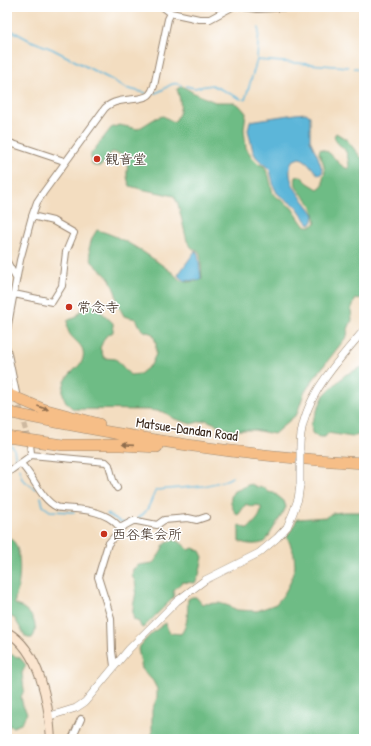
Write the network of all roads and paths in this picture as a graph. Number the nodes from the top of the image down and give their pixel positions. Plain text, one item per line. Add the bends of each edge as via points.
1 (163, 7) edge
2 (232, 7) edge
3 (243, 7) edge
4 (291, 7) edge
5 (171, 13) junction
6 (7, 142) edge
7 (65, 162) junction
8 (32, 216) junction
9 (7, 262) edge
10 (16, 278) junction
11 (14, 294) junction
12 (7, 330) edge
13 (364, 330) edge
14 (7, 349) edge
15 (11, 394) edge
16 (7, 412) edge
17 (7, 437) edge
18 (165, 442) junction
19 (30, 444) tunnel mouth
20 (237, 452) junction
21 (31, 455) junction
22 (364, 463) edge
23 (21, 464) junction
24 (7, 473) edge
25 (117, 488) dead end
26 (206, 517) dead end
27 (120, 528) junction
28 (7, 632) edge
29 (114, 666) junction
30 (50, 716) junction
31 (81, 718) dead end
32 (51, 739) edge
33 (72, 739) edge

1 - 5 street
2 - 5 street via 210,19
3 - 4 street
5 - 7 street via 154,86 149,95 108,105
6 - 7 street
7 - 8 street via 39,198
8 - 10 street
8 - 11 street via 53,221 74,233 66,252 62,286 52,302
9 - 10 street
10 - 11 street
11 - 12 street
13 - 29 street, bridge via 324,379 306,410 300,442 298,499 287,527 258,552 205,580 177,601
14 - 15 street
15 -> 18 highway via 43,408
16 - 18 highway, Matsue-Dandan Road via 47,422
20 -> 17 highway via 62,444
18 - 20 highway, Matsue-Dandan Road
19 - 21 street
20 - 22 highway, Matsue-Dandan Road
21 - 23 street
21 - 25 street via 106,462
23 - 24 street
23 - 27 street via 54,505 102,514 113,520
26 - 27 street via 198,520 164,520 157,525 132,521
27 - 29 street via 108,544 98,577 111,618
28 - 30 main road via 12,634 30,654 36,666
29 - 30 street via 85,702 76,708
30 - 32 main road
31 - 33 street

